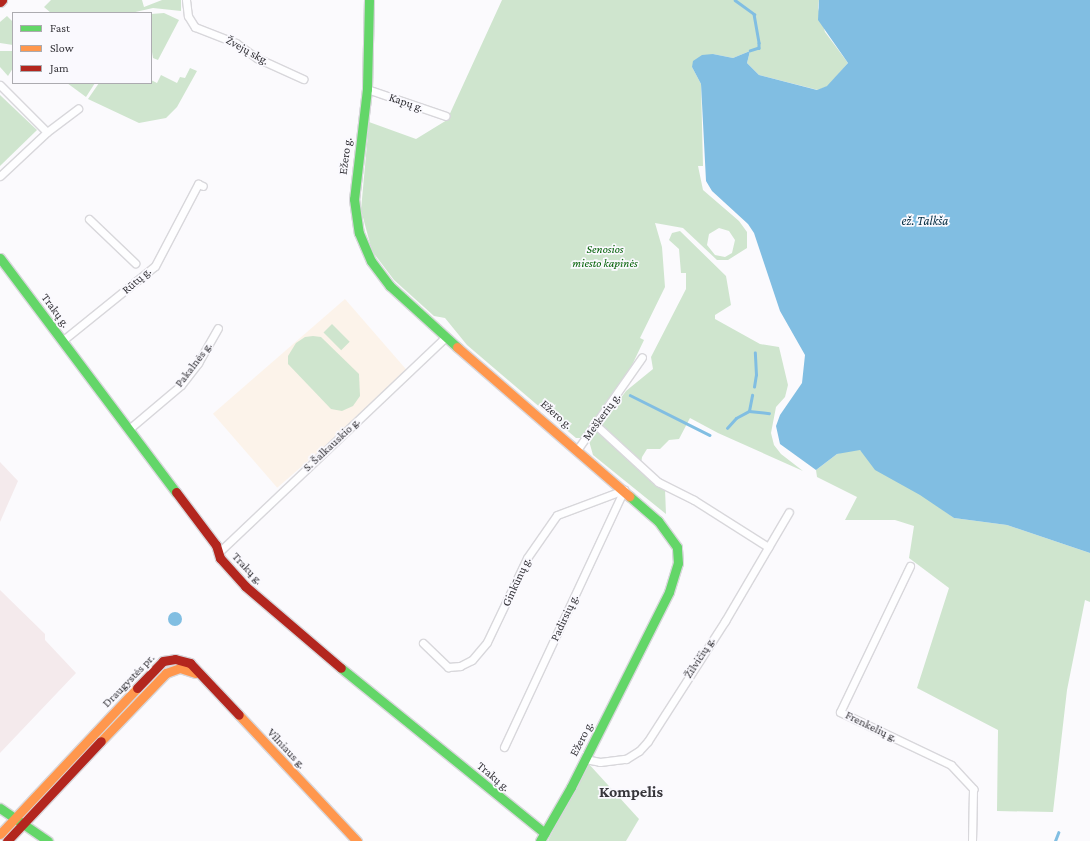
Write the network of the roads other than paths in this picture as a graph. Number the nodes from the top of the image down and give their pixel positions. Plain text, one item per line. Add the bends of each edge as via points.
1 (186, 0) edge
2 (369, 0) edge
3 (303, 79) dead end
4 (0, 85) edge
5 (367, 89) junction
6 (78, 109) dead end
7 (446, 116) dead end
8 (47, 132) junction
9 (0, 176) edge
10 (203, 186) dead end
11 (89, 219) dead end
12 (0, 258) edge
13 (135, 263) dead end
14 (218, 328) dead end
15 (446, 336) junction
16 (62, 341) junction
17 (642, 357) dead end
18 (597, 426) junction
19 (129, 429) junction
20 (578, 450) junction
21 (624, 490) junction
22 (789, 512) dead end
23 (768, 547) junction
24 (218, 553) junction
25 (910, 566) dead end
26 (423, 644) dead end
27 (197, 674) junction
28 (504, 747) dead end
29 (585, 759) junction
30 (0, 808) edge
31 (15, 818) junction
32 (24, 824) junction
33 (0, 834) edge
34 (542, 837) edge
35 (7, 841) edge
36 (48, 841) edge
37 (357, 841) edge
38 (972, 841) edge

1 - 3 street, Žvejų skg. via 188,16 195,27 236,43 257,58
2 - 5 main road, Ežero g.
4 - 8 street
5 - 7 street, Kapų g.
5 - 15 main road, Ežero g. via 354,183 359,233 371,261 390,286
6 - 8 street
8 - 9 street
10 - 16 street, Rūtų g. via 198,184 155,266
11 - 13 street
12 - 16 main road, Trakų g.
14 - 19 street, Pakalnės g. via 202,357 180,385
15 - 20 main road, Ežero g.
15 - 24 street, S. Šalkauskio g.
16 - 19 main road, Trakų g.
17 - 18 street, Meškerių g.
18 - 20 street, Meškerių g.
18 - 23 street via 658,482 694,500
19 - 24 main road, Trakų g. via 216,545
20 - 21 main road, Ežero g.
21 - 26 street, Ginkūnų g. via 557,516 527,558 487,642 472,660 460,666 448,666
21 - 28 street, Padirsių g.
21 - 29 main road, Ežero g. via 669,533 677,547 678,563 669,592
22 - 23 street, Žilvičių g.
23 - 29 street, Žilvičių g. via 725,621 648,741 636,754 626,759 600,762
24 - 34 main road, Trakų g. via 245,586 289,626
25 - 38 street, Frenkelių g. via 840,712 951,765 972,789
27 - 31 main road, Draugystės pr. via 190,663 183,660 168,660 158,665
27 - 32 main road, Draugystės pr. via 180,668 166,673
27 - 37 main road, Vilniaus g.
29 - 34 main road, Ežero g.
30 - 31 main road
31 - 32 main road
31 - 33 main road, Draugystės pr.
32 - 35 main road, Draugystės pr.
32 - 36 main road

